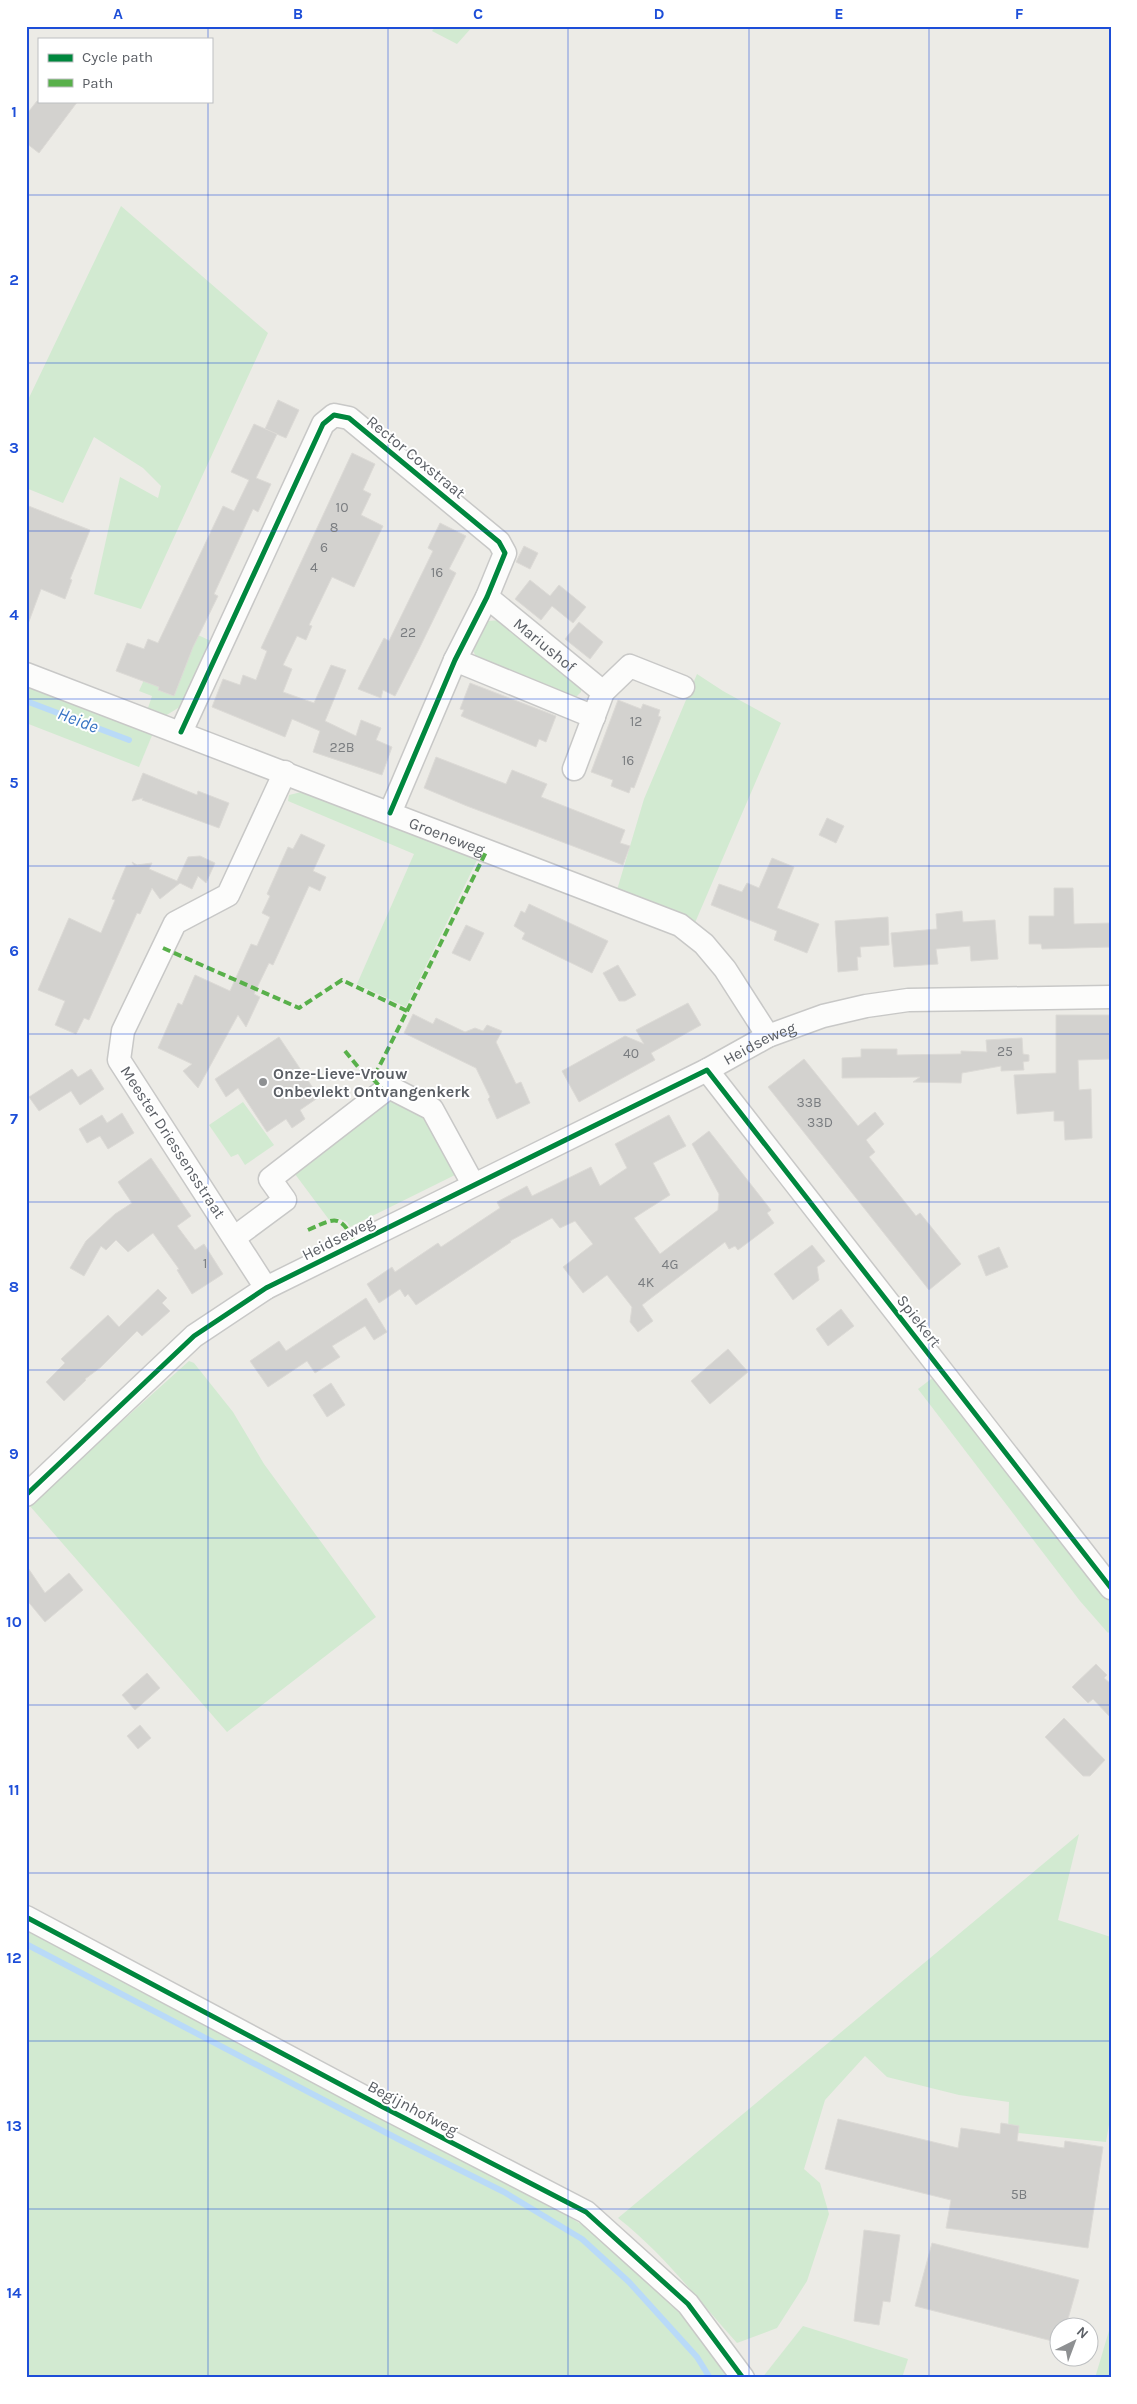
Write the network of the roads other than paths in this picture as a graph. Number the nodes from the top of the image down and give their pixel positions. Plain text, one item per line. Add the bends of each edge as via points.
1 (487, 597) junction
2 (455, 660) junction
3 (26, 674) edge
4 (683, 686) dead end
5 (603, 692) junction
6 (594, 717) junction
7 (181, 732) junction
8 (574, 769) dead end
9 (285, 772) junction
10 (390, 813) junction
11 (1111, 997) edge
12 (768, 1036) junction
13 (707, 1070) junction
14 (473, 1184) junction
15 (235, 1237) junction
16 (266, 1288) junction
17 (26, 1495) edge
18 (1111, 1588) edge
19 (26, 1917) edge
20 (743, 2378) edge

1 - 2 street, Rector Coxstraat
1 - 5 street, Mariushof
1 - 7 street, Rector Coxstraat via 505,553 499,542 349,418 334,416 323,424
2 - 6 street
2 - 10 street, Rector Coxstraat
3 - 7 street, Groeneweg
4 - 5 street via 630,666
5 - 6 street
6 - 8 street
7 - 9 street, Groeneweg
9 - 10 street, Groeneweg
9 - 15 street, Meester Driessensstraat via 228,895 175,923 123,1031 119,1060
10 - 12 street, Groeneweg via 680,925 704,944 725,969
11 - 12 street, Heidseweg via 908,1000 823,1016
12 - 13 street, Heidseweg
13 - 14 street, Heidseweg
13 - 18 street, Spiekert
14 - 15 street via 432,1109 389,1087 270,1179 285,1200
14 - 16 street, Heidseweg
15 - 16 street, Meester Driessensstraat
16 - 17 street, Heidseweg via 194,1336
19 - 20 street, Begijnhofweg via 586,2212 688,2304

